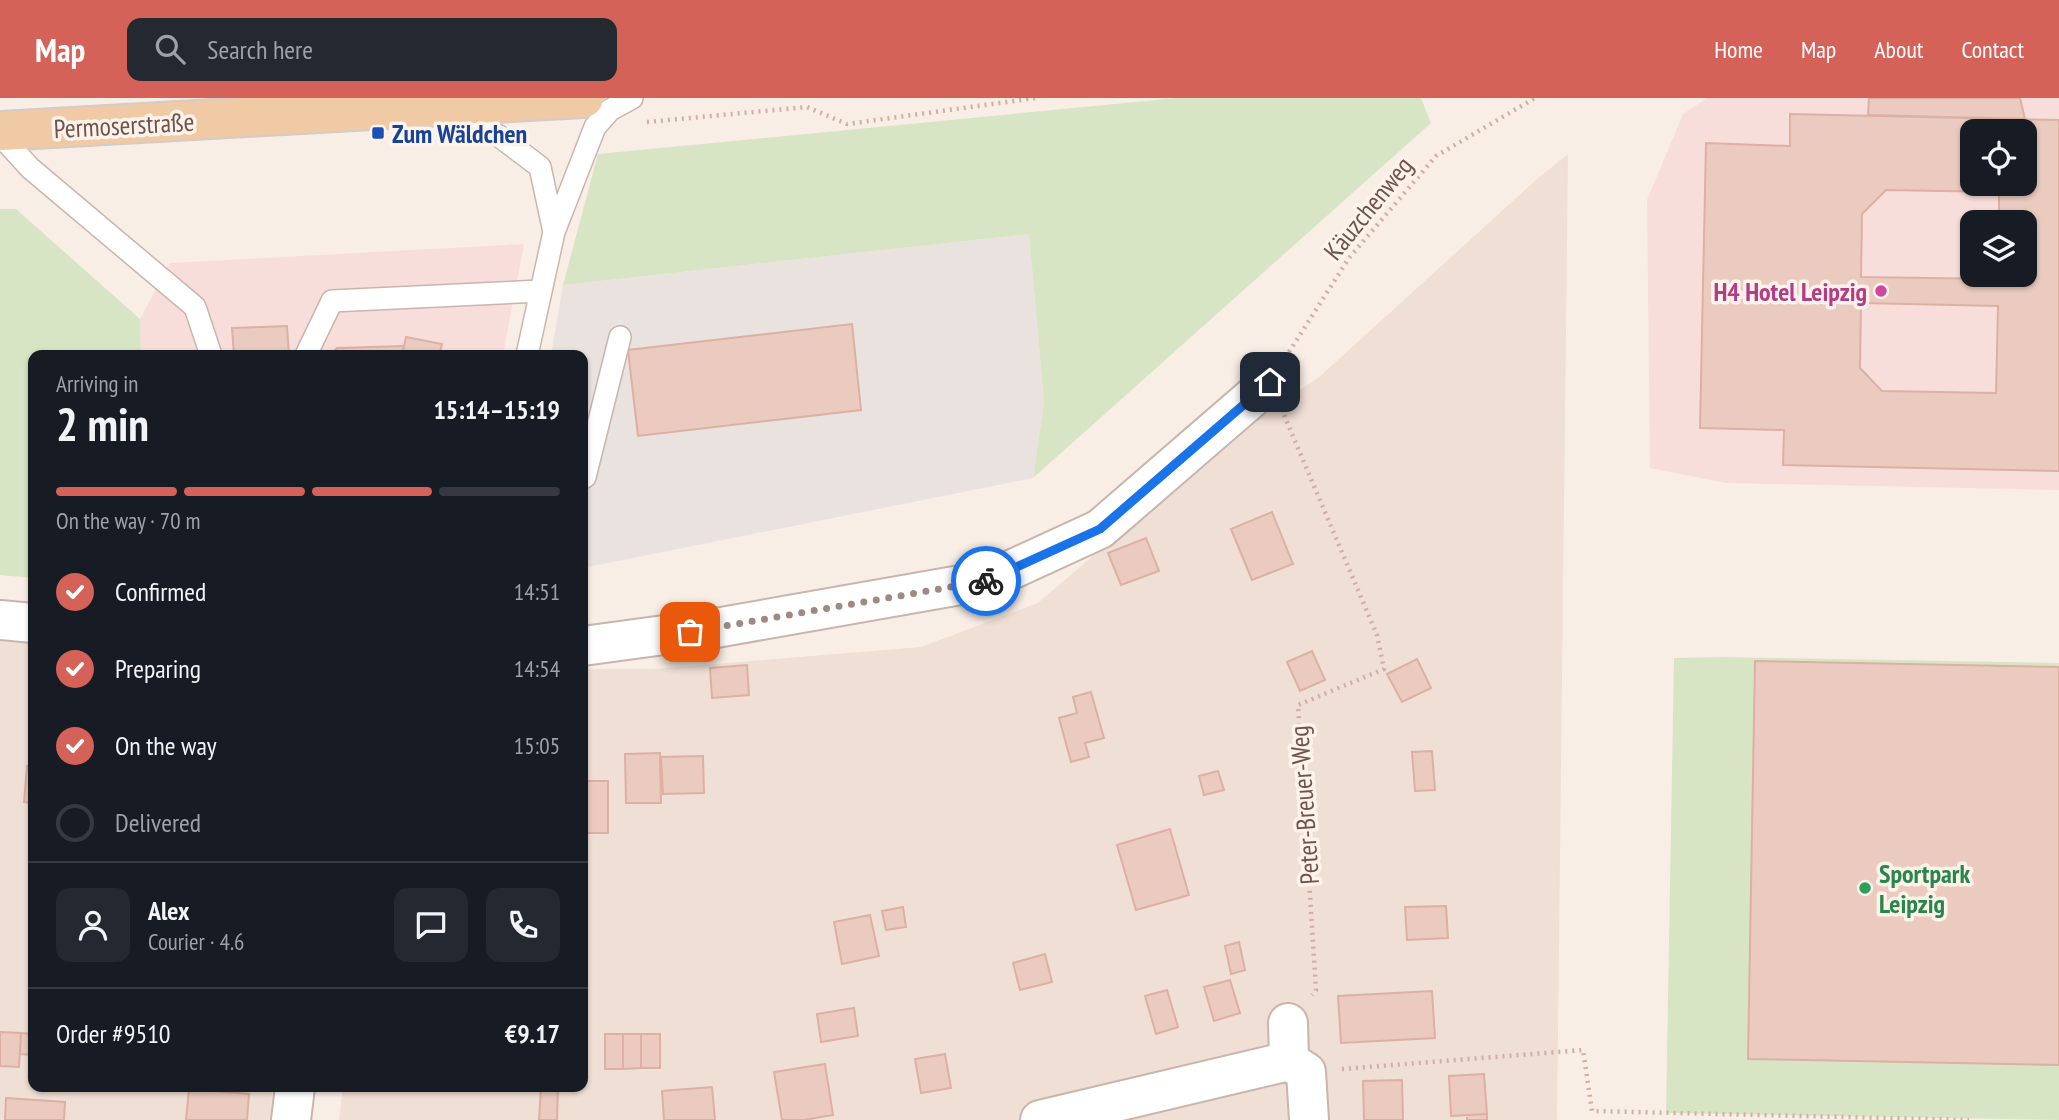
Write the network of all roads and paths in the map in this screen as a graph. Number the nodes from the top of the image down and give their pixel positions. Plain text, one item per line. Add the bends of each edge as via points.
1 (584, 98) edge
2 (632, 98) edge
3 (1535, 98) edge
4 (435, 108) junction
5 (0, 133) edge
6 (554, 232) junction
7 (540, 291) junction
8 (620, 337) dead end
9 (209, 350) edge
10 (308, 350) edge
11 (528, 350) edge
12 (1270, 382) junction
13 (588, 465) edge
14 (0, 620) edge
15 (28, 623) edge
16 (588, 645) edge
17 (1288, 1023) joint
18 (1298, 1066) junction
19 (294, 1092) edge
20 (291, 1120) edge
21 (1040, 1120) edge
22 (1310, 1120) edge
23 (1969, 1120) edge

1 - 4 main road, Permoserstraße
2 - 6 lane via 610,110 595,127
3 - 12 path, Käuzchenweg via 1436,156 1349,258
4 - 5 main road, Permoserstraße
4 - 6 lane via 499,136 540,167
5 - 9 lane via 30,168 195,307
6 - 7 lane
7 - 10 lane via 332,301
7 - 11 lane
8 - 13 lane
12 - 16 street via 1100,529 989,580
12 - 17 path, Peter-Breuer-Weg via 1377,635 1384,669 1297,705 1316,990
14 - 15 street
17 - 18 street
18 - 21 street
18 - 22 street
18 - 23 path via 1583,1050 1592,1111
19 - 20 street

